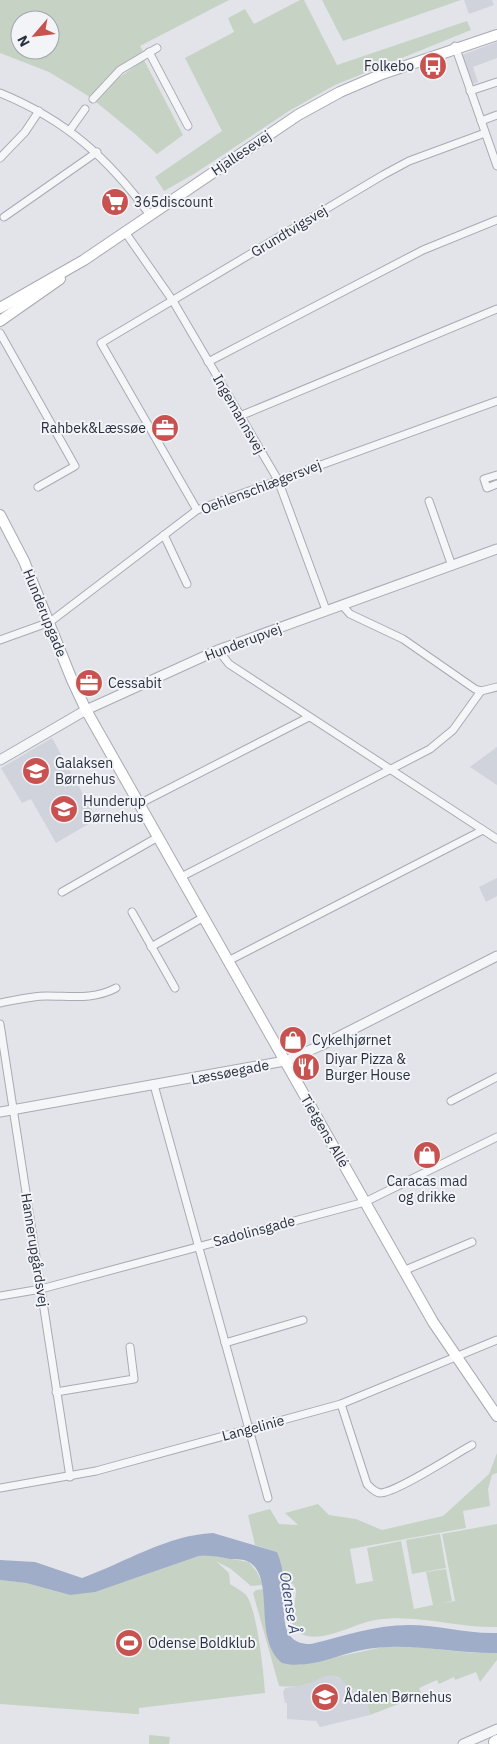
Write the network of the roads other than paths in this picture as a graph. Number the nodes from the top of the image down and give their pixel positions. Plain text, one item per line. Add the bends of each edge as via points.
1 (497, 28) edge
2 (497, 35) edge
3 (157, 48) dead end
4 (455, 48) junction
5 (149, 52) junction
6 (497, 82) edge
7 (470, 91) junction
8 (0, 93) edge
9 (93, 99) dead end
10 (85, 110) dead end
11 (39, 111) junction
12 (497, 115) edge
13 (481, 121) junction
14 (188, 126) dead end
15 (70, 130) junction
16 (485, 133) junction
17 (494, 148) edge
18 (97, 152) junction
19 (0, 158) edge
20 (497, 166) edge
21 (150, 215) junction
22 (4, 217) dead end
23 (497, 220) edge
24 (125, 232) junction
25 (84, 260) junction
26 (173, 301) junction
27 (0, 308) edge
28 (497, 309) edge
29 (0, 321) edge
30 (0, 333) edge
31 (208, 362) junction
32 (497, 400) edge
33 (240, 416) junction
34 (497, 475) edge
35 (278, 480) junction
36 (497, 484) edge
37 (38, 487) dead end
38 (429, 501) dead end
39 (197, 510) junction
40 (0, 517) edge
41 (164, 535) junction
42 (497, 549) edge
43 (452, 566) junction
44 (187, 584) dead end
45 (342, 605) junction
46 (326, 610) junction
47 (50, 622) junction
48 (0, 640) edge
49 (218, 650) junction
50 (497, 687) edge
51 (481, 691) junction
52 (86, 710) junction
53 (309, 717) junction
54 (0, 760) edge
55 (391, 769) junction
56 (139, 804) junction
57 (483, 830) junction
58 (158, 837) junction
59 (497, 839) edge
60 (180, 877) junction
61 (62, 892) dead end
62 (132, 912) dead end
63 (204, 917) junction
64 (151, 947) junction
65 (497, 956) edge
66 (228, 961) junction
67 (116, 988) dead end
68 (175, 988) dead end
69 (0, 1003) edge
70 (0, 1024) edge
71 (285, 1061) junction
72 (496, 1080) edge
73 (154, 1086) junction
74 (451, 1101) dead end
75 (13, 1110) junction
76 (0, 1112) edge
77 (497, 1137) edge
78 (365, 1202) junction
79 (472, 1242) dead end
80 (198, 1246) junction
81 (404, 1271) junction
82 (42, 1289) junction
83 (0, 1296) edge
84 (303, 1320) dead end
85 (497, 1340) edge
86 (225, 1343) junction
87 (130, 1347) dead end
88 (456, 1357) junction
89 (56, 1392) junction
90 (342, 1404) junction
91 (497, 1416) edge
92 (249, 1430) junction
93 (472, 1445) dead end
94 (70, 1477) junction
95 (0, 1488) edge
96 (268, 1498) dead end
97 (497, 1729) edge
98 (463, 1744) edge

1 - 4 main road, Hjallesevej
2 - 4 main road, Hjallesevej
3 - 5 street
4 - 7 street
4 - 21 main road, Hjallesevej via 340,92 298,115
5 - 9 street via 120,70
5 - 14 street
6 - 7 street
7 - 13 street
8 - 11 street
10 - 15 street
11 - 15 street
11 - 19 street via 25,132
12 - 13 street
13 - 16 street
15 - 18 street
16 - 17 street
16 - 26 street, Grundtvigsvej via 383,174
17 - 20 street
18 - 21 street
18 - 22 street
21 - 24 main road, Hjallesevej
23 - 31 street via 423,250
24 - 25 main road, Hjallesevej
24 - 26 street, Ingemannsvej
25 - 27 main road, Hjallesevej
25 - 29 main road, Hjallesevej
26 - 31 street, Ingemannsvej
26 - 39 street, Grundtvigsvej via 101,344
28 - 33 street
30 - 37 street via 75,466
31 - 33 street, Ingemannsvej
32 - 35 street, Oehlenschlægersvej
33 - 35 street, Ingemannsvej
34 - 36 street via 484,479 487,488
35 - 39 street, Oehlenschlægersvej
35 - 46 street, Ingemannsvej
38 - 43 street
39 - 41 street, Oehlenschlægersvej
40 - 47 main road, Hunderupgade via 24,561
41 - 44 street
41 - 47 street, Oehlenschlægersvej
42 - 43 street, Hunderupvej
43 - 45 street, Hunderupvej
45 - 46 street, Hunderupvej
45 - 51 street via 350,614 403,639
46 - 49 street, Hunderupvej
47 - 48 street, Oehlenschlægersvej
47 - 52 main road, Hunderupgade
49 - 52 street, Hunderupvej
49 - 53 street via 230,664
50 - 51 street
51 - 55 street via 443,740
52 - 54 street, Hunderupvej
52 - 56 main road, Tietgens Allé
53 - 55 street
53 - 56 street
55 - 57 street
55 - 60 street
56 - 58 main road, Tietgens Allé
57 - 59 street
57 - 66 street
58 - 60 main road, Tietgens Allé
58 - 61 street
60 - 63 main road, Tietgens Allé
62 - 64 street
63 - 64 street
63 - 66 main road, Tietgens Allé
64 - 68 street
65 - 71 street, Læssøegade
66 - 71 main road, Tietgens Allé
67 - 69 street via 88,998 45,996
70 - 75 street, Hannerupgårdsvej
71 - 73 street, Læssøegade
71 - 78 main road, Tietgens Allé
72 - 74 street
73 - 75 street, Læssøegade
73 - 80 street
75 - 76 street, Læssøegade
75 - 82 street, Hannerupgårdsvej
77 - 78 street, Sadolinsgade
78 - 80 street, Sadolinsgade
78 - 81 main road, Tietgens Allé
79 - 81 street
80 - 82 street, Sadolinsgade
80 - 86 street
81 - 88 main road, Tietgens Allé
82 - 83 street, Sadolinsgade
82 - 89 street, Hannerupgårdsvej
84 - 86 street
85 - 88 street, Langelinie
86 - 92 street
87 - 89 street via 134,1379
88 - 90 street, Langelinie
88 - 91 main road, Tietgens Allé
89 - 94 street, Hannerupgårdsvej
90 - 92 street, Langelinie
90 - 93 street via 367,1484 380,1493 397,1487
92 - 94 street, Langelinie
92 - 96 street
94 - 95 street, Langelinie
97 - 98 street

